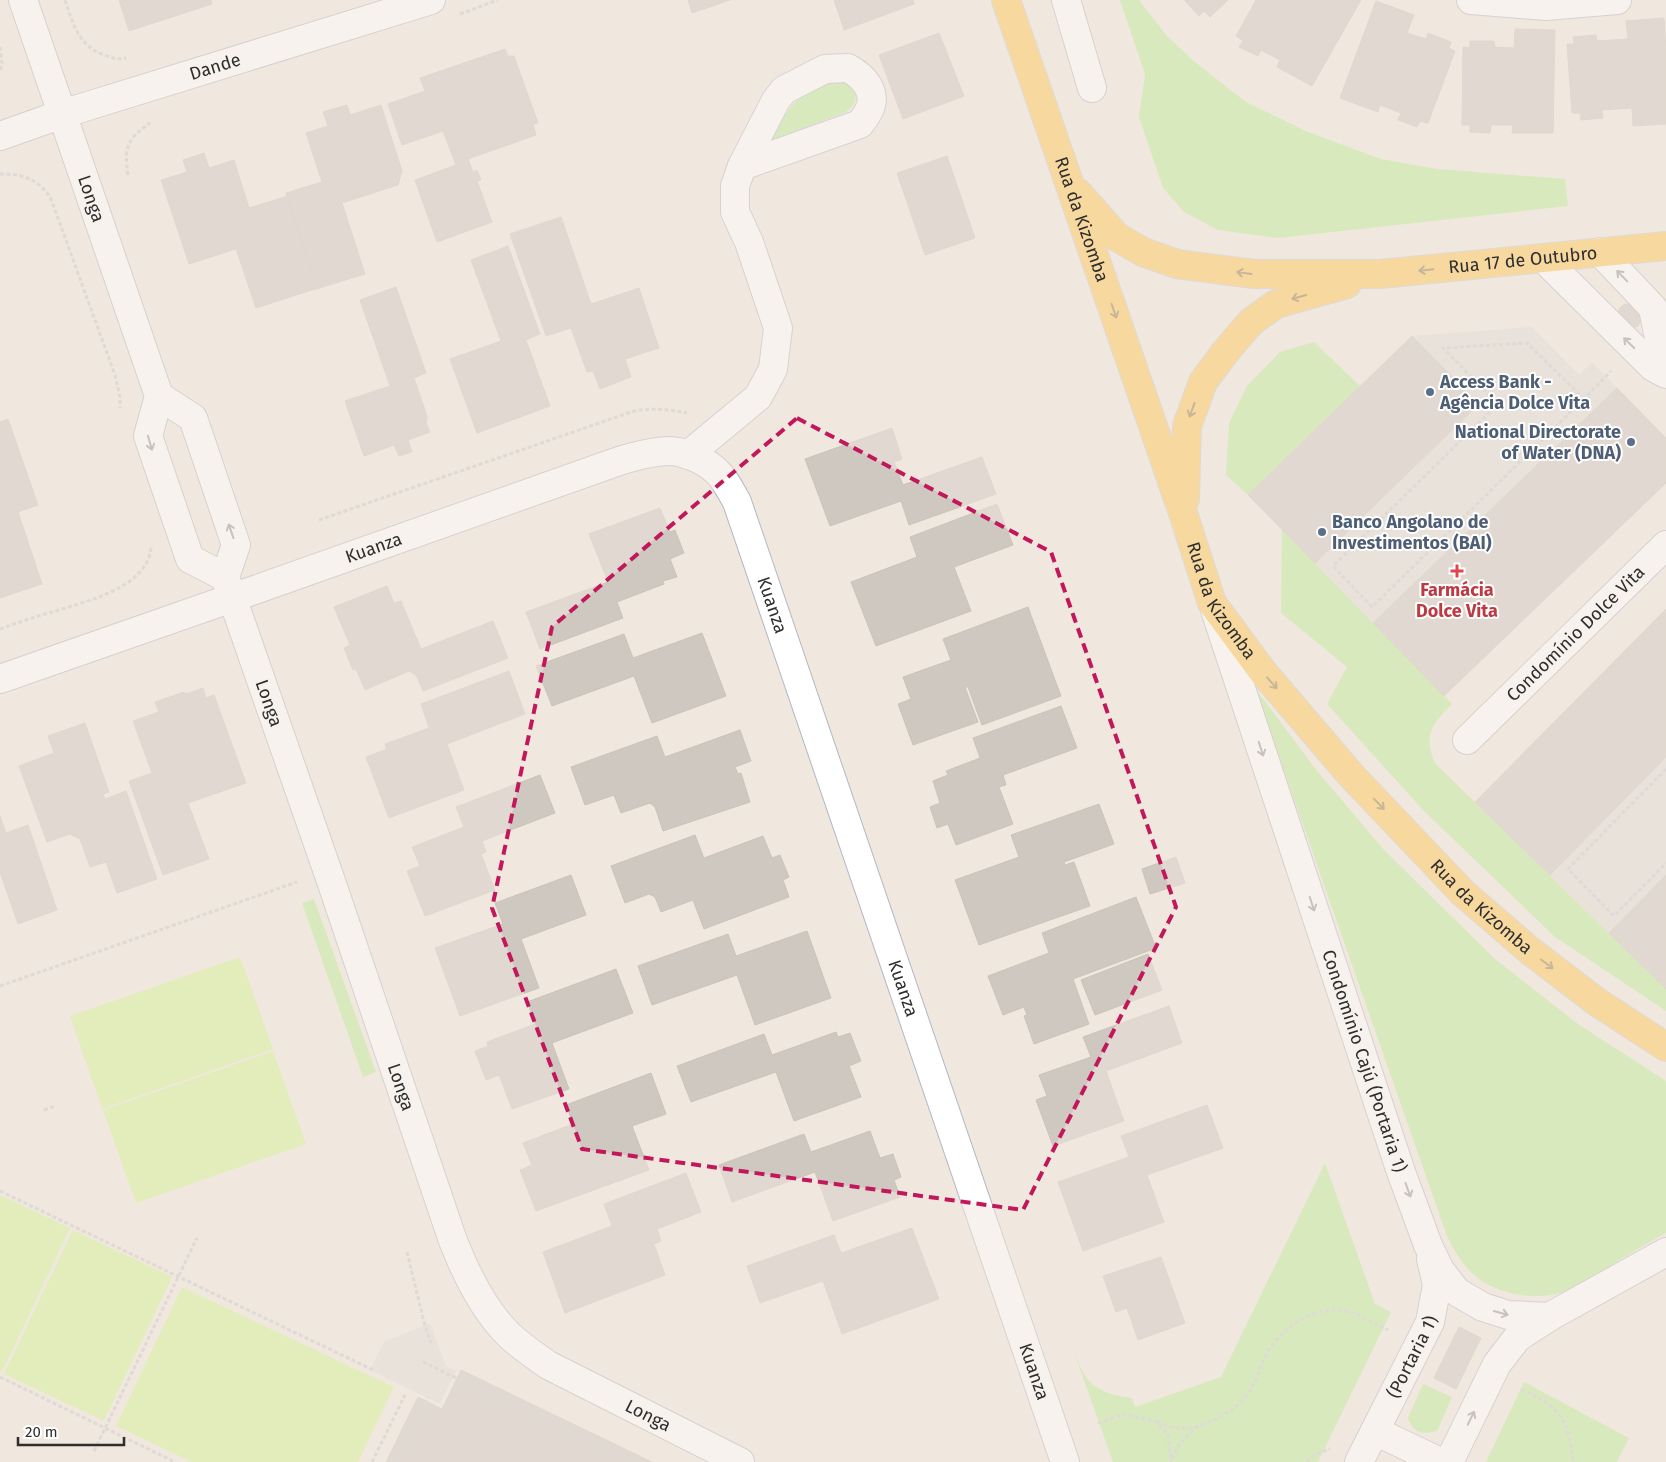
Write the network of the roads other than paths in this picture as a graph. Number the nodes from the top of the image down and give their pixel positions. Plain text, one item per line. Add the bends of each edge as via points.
1 (23, 0) edge
2 (431, 0) edge
3 (1006, 0) edge
4 (1066, 0) edge
5 (1471, 0) edge
6 (1617, 0) edge
7 (1092, 88) dead end
8 (62, 114) junction
9 (0, 136) edge
10 (742, 166) junction
11 (1069, 182) junction
12 (1666, 246) edge
13 (1600, 252) junction
14 (1543, 258) junction
15 (1380, 274) junction
16 (1666, 345) edge
17 (1666, 374) edge
18 (159, 396) junction
19 (688, 455) junction
20 (1184, 516) junction
21 (1666, 545) edge
22 (228, 588) junction
23 (1212, 604) junction
24 (0, 678) edge
25 (1467, 740) dead end
26 (1666, 1047) edge
27 (1428, 1245) junction
28 (1666, 1252) edge
29 (1549, 1317) junction
30 (1375, 1431) junction
31 (740, 1462) edge
32 (1065, 1462) edge
33 (1359, 1462) edge
34 (1440, 1462) edge
35 (1449, 1462) edge

1 - 8 street, Longa
2 - 8 street, Dande
3 - 11 main road, Rua da Kizomba
4 - 7 street
5 - 6 street via 1546,6
8 - 9 street, Dande
8 - 18 street, Longa
10 - 10 street via 784,90 825,69 848,68 867,83 870,110 860,124
10 - 19 street via 735,186 735,212 749,242 778,328 773,369 758,397
15 -> 11 main road via 1254,274 1177,264 1143,252 1117,238
11 -> 20 main road, Rua da Kizomba
12 - 13 main road, Rua 17 de Outubro
13 - 14 main road, Rua 17 de Outubro
16 -> 13 street via 1658,334 1652,308
14 -> 15 main road, Rua 17 de Outubro
17 -> 14 street via 1653,367
15 -> 20 main road via 1276,304 1251,322 1226,351 1203,382 1187,426
22 -> 18 street via 236,544 193,418
18 -> 22 street via 148,436 190,559
19 - 22 street, Kuanza via 670,451 622,460
19 - 32 street, Kuanza via 706,463 720,475 737,502
20 - 23 main road, Rua da Kizomba
21 - 25 street, Condomínio Dolce Vita
22 - 24 street, Kuanza
22 - 31 street, Longa via 452,1238 471,1281 507,1334 548,1365
23 -> 26 main road, Rua da Kizomba via 1262,672 1350,774 1463,892 1529,950 1597,1002
23 -> 27 street, Condomínio Cajú (Portaria 1)
27 -> 29 street, Condomínio Cajú (Portaria 1) via 1440,1270 1457,1292 1483,1307 1508,1315
27 - 30 street, (Portaria 1) via 1436,1285 1430,1322
28 - 29 street
35 -> 29 street via 1497,1364 1517,1338
30 - 33 street, (Portaria 1)
30 - 34 street

